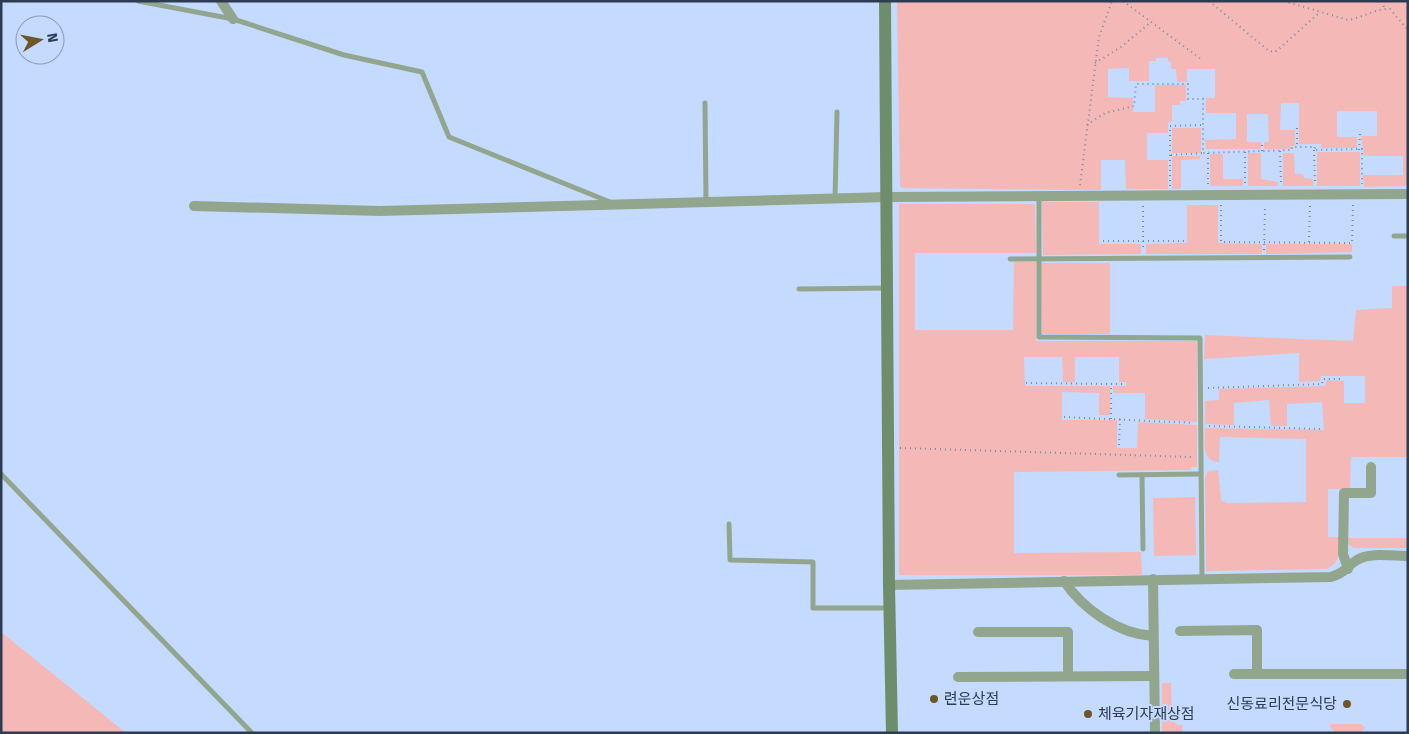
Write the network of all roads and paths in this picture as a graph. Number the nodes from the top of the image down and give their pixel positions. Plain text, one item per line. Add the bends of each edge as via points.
1 (138, 1) edge
2 (221, 1) edge
3 (885, 1) edge
4 (1112, 1) edge
5 (1123, 1) edge
6 (1209, 1) edge
7 (1284, 1) edge
8 (1383, 1) edge
9 (1384, 8) junction
10 (1319, 13) junction
11 (234, 19) junction
12 (1151, 22) junction
13 (1408, 30) edge
14 (1201, 59) dead end
15 (1095, 63) junction
16 (705, 103) dead end
17 (838, 112) dead end
18 (1088, 125) junction
19 (1203, 125) junction
20 (1297, 128) dead end
21 (1360, 134) dead end
22 (1262, 141) dead end
23 (1297, 147) junction
24 (1314, 150) junction
25 (1359, 150) junction
26 (1262, 151) junction
27 (1280, 151) junction
28 (1245, 152) junction
29 (1204, 153) junction
30 (1208, 153) junction
31 (1170, 155) junction
32 (1208, 184) dead end
33 (1408, 194) edge
34 (1221, 195) junction
35 (1245, 195) junction
36 (1266, 195) junction
37 (1281, 195) junction
38 (1313, 195) junction
39 (1357, 195) junction
40 (1038, 196) junction
41 (1079, 196) junction
42 (1143, 196) junction
43 (1170, 196) junction
44 (888, 197) junction
45 (835, 199) junction
46 (706, 201) junction
47 (194, 206) dead end
48 (619, 206) junction
49 (1394, 236) dead end
50 (1408, 236) edge
51 (1103, 241) dead end
52 (1143, 241) junction
53 (1184, 241) dead end
54 (1264, 242) junction
55 (1309, 242) junction
56 (1350, 257) dead end
57 (1039, 258) junction
58 (1143, 258) junction
59 (1264, 258) junction
60 (1010, 259) dead end
61 (888, 288) junction
62 (799, 289) dead end
63 (1342, 379) dead end
64 (1026, 383) dead end
65 (1111, 384) junction
66 (1126, 384) dead end
67 (1200, 388) junction
68 (1064, 417) dead end
69 (1111, 419) junction
70 (1120, 419) junction
71 (1200, 425) junction
72 (1322, 429) dead end
73 (1119, 445) dead end
74 (889, 448) junction
75 (1200, 457) junction
76 (1371, 468) dead end
77 (1, 474) edge
78 (1200, 474) junction
79 (1119, 475) dead end
80 (1142, 475) junction
81 (730, 524) dead end
82 (1143, 549) dead end
83 (1408, 556) edge
84 (1348, 569) junction
85 (1202, 578) junction
86 (1153, 579) junction
87 (1064, 581) junction
88 (889, 584) junction
89 (890, 608) junction
90 (1180, 631) dead end
91 (978, 632) dead end
92 (1153, 636) junction
93 (1234, 674) dead end
94 (1257, 674) junction
95 (1408, 674) edge
96 (1068, 676) junction
97 (1154, 676) junction
98 (958, 677) dead end
99 (252, 733) edge
100 (892, 733) edge
101 (1155, 733) edge

1 - 11 lane
2 - 11 street
3 - 44 street
4 - 15 path via 1099,36
5 - 12 path
6 - 10 path via 1269,51 1275,52
7 - 10 path
8 - 9 path
9 - 10 path via 1348,20
9 - 13 path via 1390,9
11 - 48 lane via 344,55 422,72 449,137
12 - 14 path
12 - 15 path
15 - 18 path
16 - 46 lane
17 - 45 lane
18 - 19 path via 1104,113 1134,106 1136,84 1188,84 1188,99 1203,99
18 - 41 path
19 - 29 path
19 - 31 path via 1170,126
20 - 23 path
21 - 25 path
22 - 26 path
23 - 24 path via 1314,147
23 - 27 path
24 - 25 path
24 - 38 path
25 - 39 path via 1362,150
26 - 27 path
26 - 28 path
27 - 37 path
28 - 30 path
28 - 35 path
29 - 30 path
29 - 31 path
30 - 32 path
31 - 43 path
33 - 39 street
34 - 35 street
34 - 43 street
34 - 54 path via 1221,242
35 - 36 street
36 - 37 street
36 - 54 path
37 - 38 street
38 - 39 street
38 - 55 path
39 - 55 path via 1352,243
40 - 41 street
40 - 44 street
40 - 57 lane
41 - 42 street
42 - 43 street
42 - 52 path
44 - 45 street
44 - 61 street
45 - 46 street
46 - 48 street
47 - 48 street via 380,211
49 - 50 lane
51 - 52 path
52 - 53 path
52 - 58 path
54 - 55 path
54 - 59 path
56 - 59 lane
57 - 58 lane
57 - 60 lane
57 - 67 lane via 1039,337 1200,338
58 - 59 lane
61 - 62 lane
61 - 74 street
63 - 67 path via 1323,379 1322,384
64 - 65 path
65 - 66 path
65 - 69 path
67 - 71 lane
68 - 69 path
69 - 70 path
70 - 71 path
70 - 73 path
71 - 72 path
71 - 75 lane
74 - 75 path
74 - 88 street
75 - 78 lane
76 - 84 street via 1371,493 1344,493 1343,554
77 - 99 lane
78 - 80 lane
78 - 85 lane
79 - 80 lane
80 - 82 lane
81 - 89 lane via 730,560 813,562 813,608
83 - 84 street via 1370,556 1357,560
84 - 85 street via 1331,577
85 - 86 street
86 - 87 street
86 - 92 street
87 - 88 street
87 - 92 street via 1074,595 1102,618 1137,634
88 - 89 street
89 - 100 street
90 - 94 street via 1257,630
91 - 96 street via 1068,632
92 - 97 street
93 - 94 street
94 - 95 street
96 - 97 street
96 - 98 street
97 - 101 street

